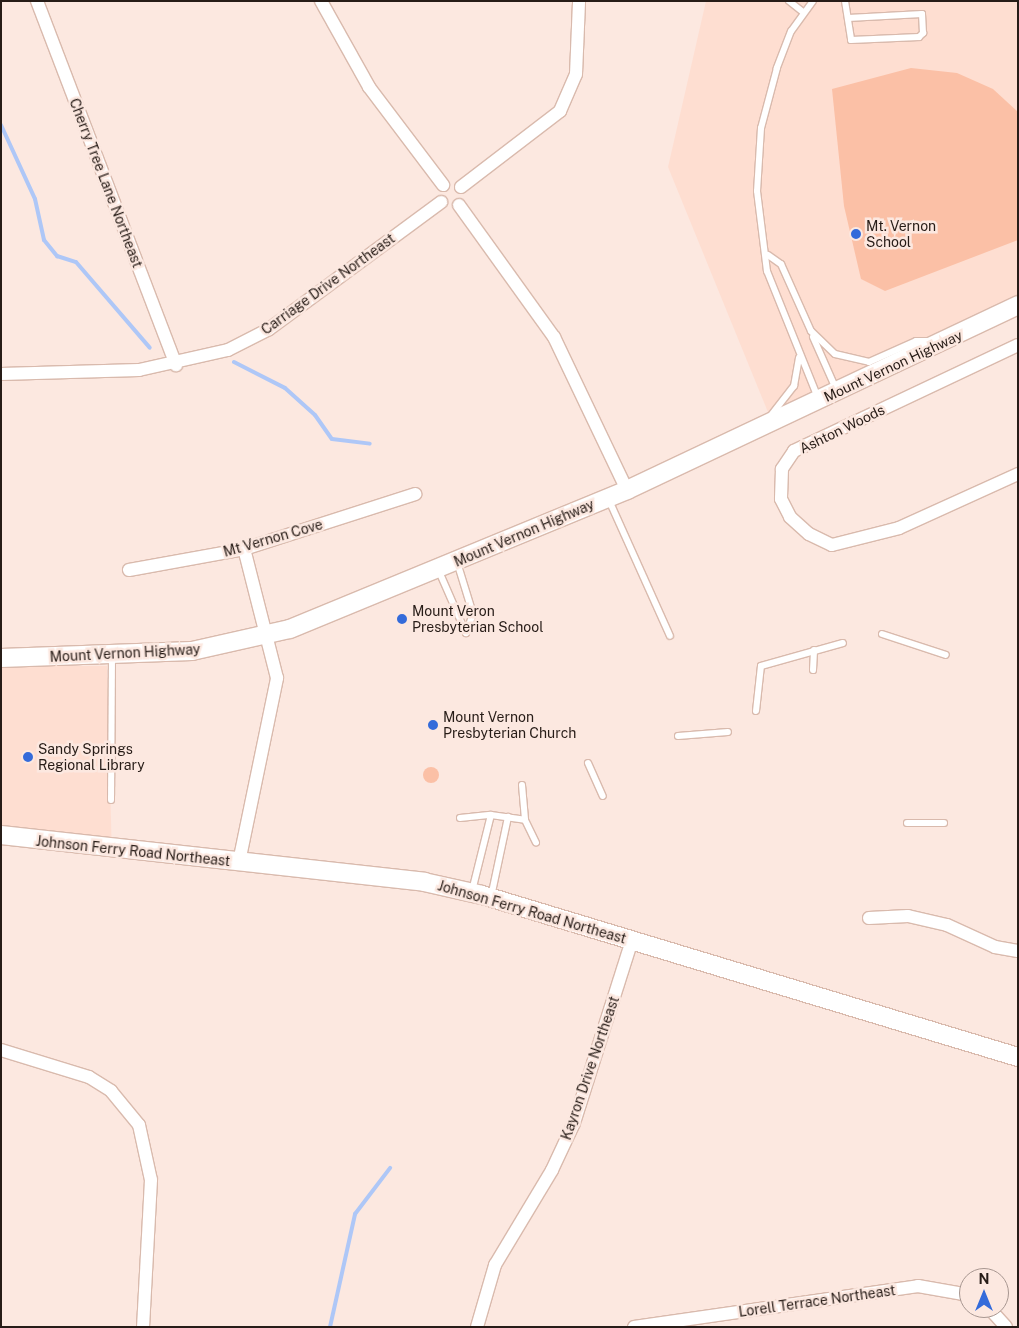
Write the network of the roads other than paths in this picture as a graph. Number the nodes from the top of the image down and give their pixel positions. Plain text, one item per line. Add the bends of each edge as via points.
1 (37, 1) edge
2 (321, 1) edge
3 (579, 1) edge
4 (790, 1) edge
5 (814, 1) edge
6 (845, 1) edge
7 (803, 12) junction
8 (848, 18) junction
9 (444, 185) junction
10 (461, 187) junction
11 (440, 202) junction
12 (459, 205) junction
13 (768, 255) junction
14 (1018, 304) edge
15 (811, 331) junction
16 (945, 341) junction
17 (1018, 345) edge
18 (799, 356) junction
19 (176, 365) junction
20 (1, 374) edge
21 (837, 393) junction
22 (820, 401) junction
23 (751, 433) junction
24 (1018, 474) edge
25 (627, 490) junction
26 (415, 494) dead end
27 (608, 498) junction
28 (244, 549) junction
29 (457, 561) junction
30 (438, 569) junction
31 (129, 570) dead end
32 (882, 634) dead end
33 (269, 635) junction
34 (670, 636) dead end
35 (843, 643) dead end
36 (814, 650) junction
37 (946, 654) dead end
38 (112, 656) junction
39 (1, 658) edge
40 (813, 670) dead end
41 (756, 711) dead end
42 (728, 732) dead end
43 (678, 736) dead end
44 (588, 763) dead end
45 (522, 784) dead end
46 (603, 796) dead end
47 (111, 800) dead end
48 (491, 815) junction
49 (508, 817) junction
50 (460, 818) dead end
51 (525, 820) junction
52 (907, 823) dead end
53 (944, 823) dead end
54 (1, 835) edge
55 (536, 843) dead end
56 (239, 862) junction
57 (472, 893) junction
58 (491, 898) junction
59 (870, 918) dead end
60 (632, 940) junction
61 (1018, 951) edge
62 (1, 1050) edge
63 (1018, 1057) edge
64 (959, 1293) edge
65 (143, 1327) edge
66 (477, 1327) edge
67 (634, 1327) edge

1 - 19 street, Cherry Tree Lane Northeast
2 - 9 street via 369,87
3 - 10 street via 576,74 567,100 549,124
4 - 7 lane
5 - 7 lane
6 - 8 lane
7 - 13 lane via 777,68 761,128 758,217
8 - 8 lane via 851,40 919,37 924,32 922,14
9 - 10 street via 455,183
9 - 11 street
10 - 12 street via 464,196
11 - 12 street via 449,208
11 - 19 street, Carriage Drive Northeast via 269,329 228,350
12 - 25 street via 554,337
13 - 15 lane via 781,264
13 - 18 lane via 767,271
14 - 16 main road, Mount Vernon Highway
15 - 16 lane via 835,354 857,362 870,362 916,341
15 - 21 lane
16 - 21 main road, Mount Vernon Highway
17 - 24 street, Ashton Woods via 794,451 782,469 782,499 790,518 809,534 832,545 898,528
18 - 22 lane
18 - 23 lane via 794,386 784,403
19 - 20 street, Carriage Drive Northeast
21 - 22 main road, Mount Vernon Highway
22 - 23 main road, Mount Vernon Highway
23 - 25 main road, Mount Vernon Highway
25 - 27 main road, Mount Vernon Highway
26 - 28 street, Mt Vernon Cove
27 - 29 main road, Mount Vernon Highway
27 - 34 lane
28 - 31 street, Mt Vernon Cove
28 - 33 street
29 - 30 main road, Mount Vernon Highway
29 - 30 lane via 473,614 466,633
30 - 33 main road, Mount Vernon Highway
32 - 37 lane
33 - 38 main road, Mount Vernon Highway via 192,651
33 - 56 street via 277,678
35 - 36 lane
36 - 40 lane
36 - 41 lane via 761,666
38 - 39 main road, Mount Vernon Highway
38 - 47 lane
42 - 43 lane
44 - 46 lane
45 - 51 lane
48 - 49 lane
48 - 50 lane
48 - 57 lane
49 - 51 lane
49 - 58 lane
51 - 55 lane
52 - 53 lane
54 - 56 main road, Johnson Ferry Road Northeast
56 - 57 main road, Johnson Ferry Road Northeast via 382,876
57 - 58 main road, Johnson Ferry Road Northeast
58 - 60 main road, Johnson Ferry Road Northeast
59 - 61 street via 908,916 938,922 995,947
60 - 63 main road, Johnson Ferry Road Northeast
60 - 66 street, Kayron Drive Northeast via 574,1123 552,1170 495,1265
62 - 65 street via 89,1077 111,1091 139,1125 151,1172
64 - 67 street, Lorell Terrace Northeast via 918,1286

